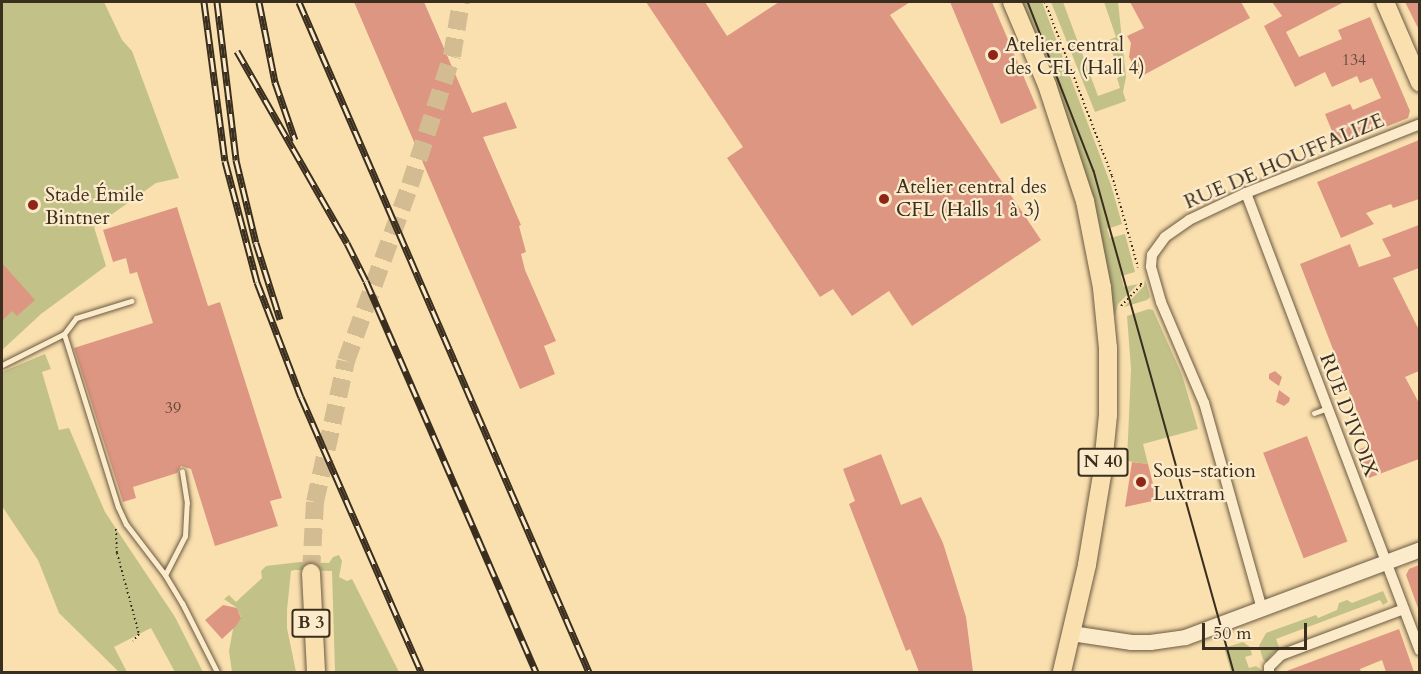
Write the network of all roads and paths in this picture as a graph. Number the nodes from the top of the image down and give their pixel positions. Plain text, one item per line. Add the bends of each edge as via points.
1 (1012, 2) edge
2 (1045, 2) edge
3 (1385, 2) edge
4 (1413, 47) edge
5 (1419, 83) edge
6 (1419, 124) edge
7 (1246, 192) junction
8 (1139, 269) dead end
9 (1142, 278) dead end
10 (1125, 300) dead end
11 (131, 301) dead end
12 (64, 334) junction
13 (2, 366) edge
14 (1328, 408) junction
15 (1314, 413) dead end
16 (182, 471) dead end
17 (116, 528) dead end
18 (1419, 549) edge
19 (1386, 562) junction
20 (311, 573) tunnel mouth
21 (165, 575) junction
22 (1262, 609) junction
23 (1404, 609) junction
24 (1071, 633) junction
25 (133, 640) dead end
26 (1419, 650) edge
27 (1269, 670) edge
28 (217, 672) edge
29 (316, 672) edge
30 (1062, 672) edge

1 - 24 main road, N 40 via 1050,94 1085,201 1102,288 1108,348 1108,415 1102,475
2 - 8 path via 1108,166
3 - 4 main road
4 - 5 main road
6 - 7 street, RUE DE HOUFFALIZE
7 - 14 street, RUE D'IVOIX
7 - 22 street, RUE DE HOUFFALIZE via 1189,220 1165,237 1155,247 1151,266 1161,302 1204,403
9 - 10 path via 1141,285
11 - 12 lane via 76,318
12 - 13 lane
12 - 21 lane via 118,507 126,524
14 - 15 lane
14 - 19 street, RUE D'IVOIX
16 - 21 lane via 187,503 185,536
17 - 25 path via 117,553 139,634
18 - 19 main road
19 - 22 main road
19 - 23 street, RUE D'IVOIX
20 - 29 main road, B 3
21 - 28 lane
22 - 24 main road via 1171,640 1131,642
23 - 26 street, RUE D'IVOIX
23 - 27 street via 1281,655
24 - 30 main road, N 40

